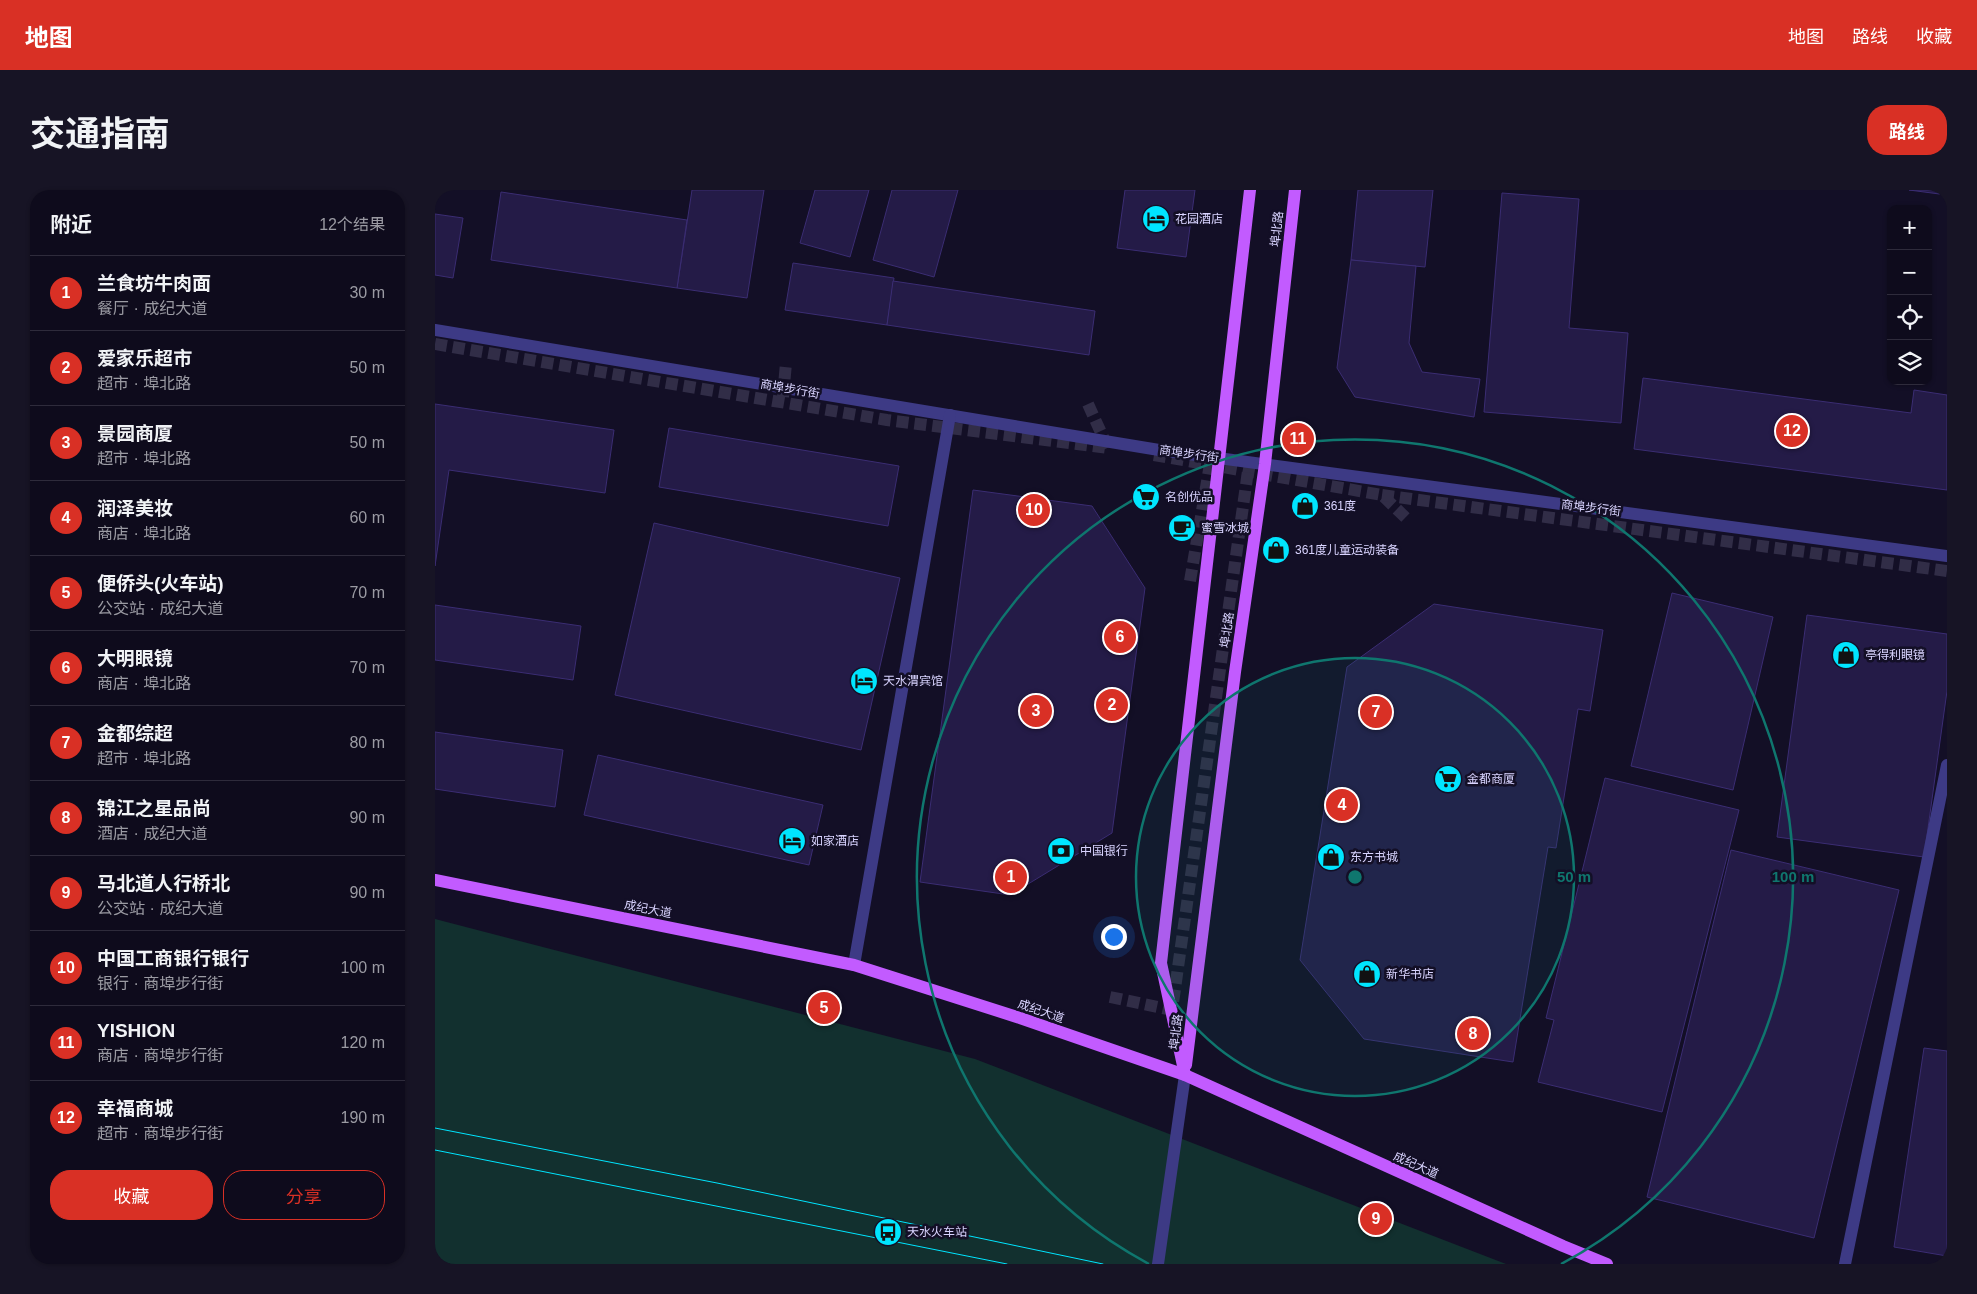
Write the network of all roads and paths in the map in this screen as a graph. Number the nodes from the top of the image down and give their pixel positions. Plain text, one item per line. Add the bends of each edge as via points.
1 (1250, 190) edge
2 (1295, 190) edge
3 (435, 330) edge
4 (950, 415) junction
5 (1219, 458) junction
6 (1265, 464) junction
7 (1947, 556) edge
8 (1947, 765) edge
9 (435, 880) edge
10 (854, 965) junction
11 (1185, 1075) junction
12 (1158, 1264) edge
13 (1607, 1264) edge
14 (1845, 1264) edge

1 - 5 main road
2 - 6 main road, 埠北路
3 - 4 street, 商埠步行街
4 - 5 street, 商埠步行街
4 - 10 street
5 - 6 street, 商埠步行街
5 - 11 main road via 1161,963
6 - 7 street, 商埠步行街
6 - 11 main road, 埠北路 via 1235,672
8 - 14 street
9 - 10 main road, 成纪大道
10 - 11 main road, 成纪大道
11 - 12 street
11 - 13 main road, 成纪大道

